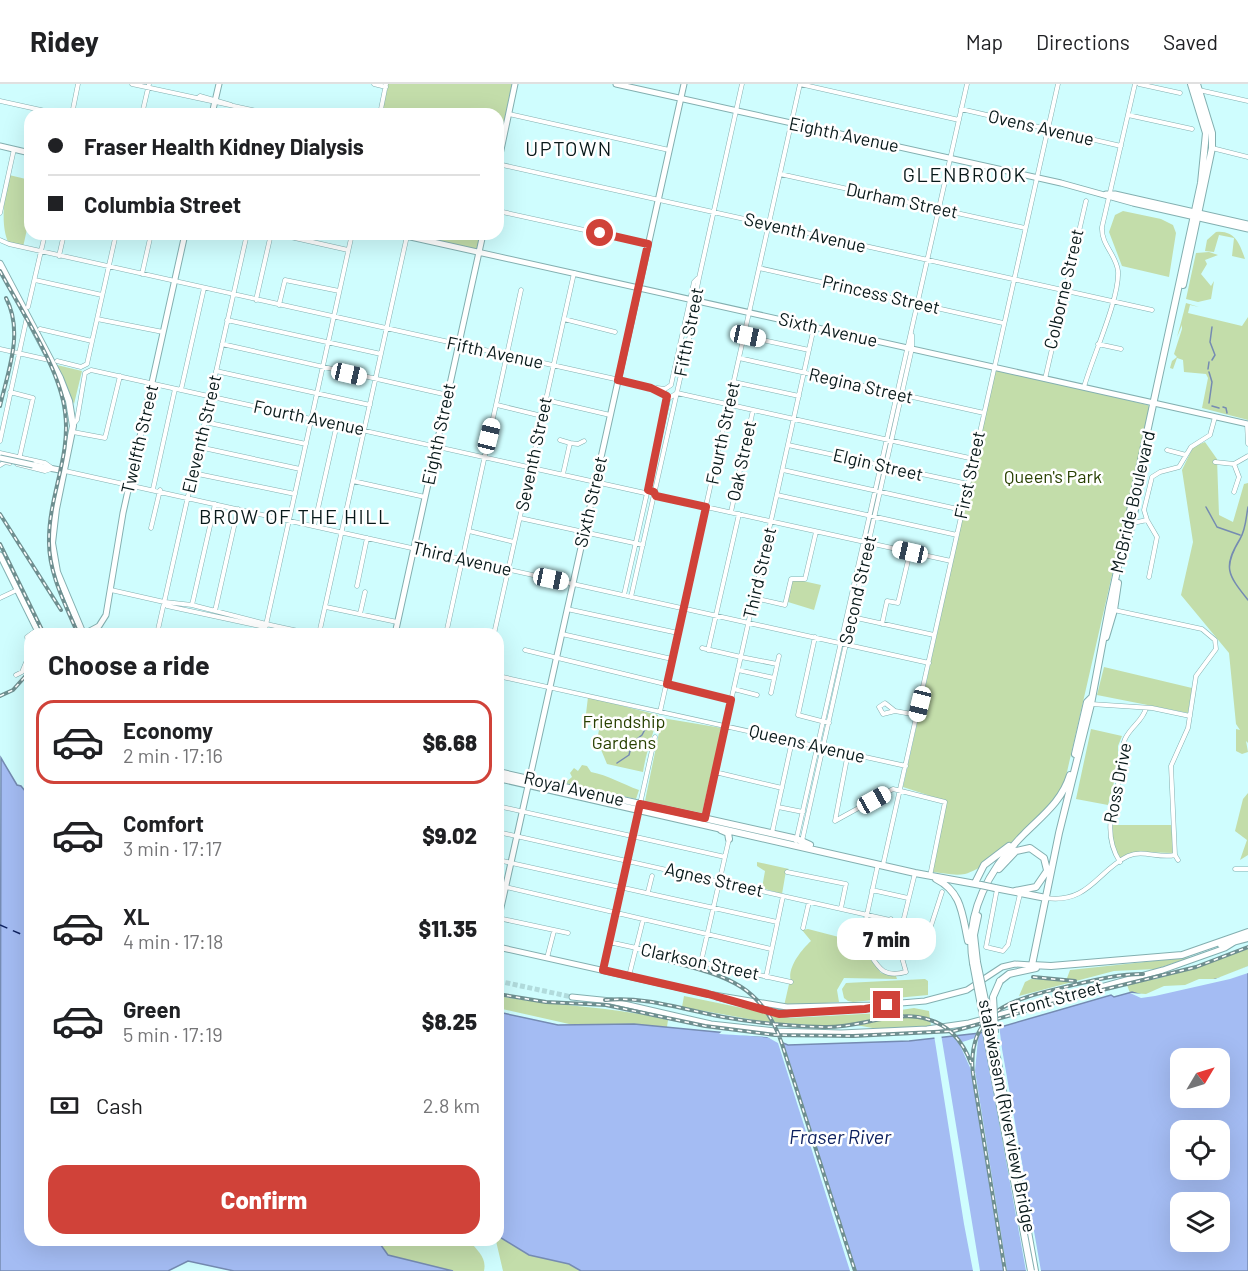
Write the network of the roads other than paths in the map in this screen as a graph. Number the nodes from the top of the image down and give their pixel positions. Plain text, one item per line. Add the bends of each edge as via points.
1 (78, 84) edge
2 (132, 84) edge
3 (219, 84) edge
4 (374, 84) edge
5 (514, 84) edge
6 (616, 84) edge
7 (684, 84) edge
8 (742, 84) edge
9 (800, 84) edge
10 (967, 84) edge
11 (1058, 84) edge
12 (1137, 84) edge
13 (1191, 84) edge
14 (386, 85) edge
15 (148, 86) edge
16 (1198, 87) edge
17 (1180, 93) dead end
18 (681, 98) junction
19 (0, 100) edge
20 (215, 101) junction
21 (1248, 101) edge
22 (34, 108) edge
23 (73, 108) edge
24 (143, 108) edge
25 (213, 108) edge
26 (244, 108) edge
27 (381, 108) edge
28 (961, 109) junction
29 (736, 110) junction
30 (509, 114) junction
31 (1128, 115) junction
32 (959, 120) junction
33 (791, 123) junction
34 (1047, 129) junction
35 (1192, 129) dead end
36 (504, 137) edge
37 (0, 146) edge
38 (1121, 146) junction
39 (1212, 148) junction
40 (14, 149) junction
41 (669, 150) junction
42 (24, 152) edge
43 (1248, 157) edge
44 (950, 159) junction
45 (504, 165) edge
46 (780, 174) junction
47 (1036, 178) junction
48 (1108, 195) junction
49 (658, 200) junction
50 (1086, 201) dead end
51 (939, 209) junction
52 (504, 212) edge
53 (713, 212) junction
54 (0, 213) edge
55 (1197, 215) junction
56 (769, 224) junction
57 (1248, 224) edge
58 (1025, 228) junction
59 (1248, 229) edge
60 (0, 240) edge
61 (44, 240) edge
62 (63, 240) edge
63 (115, 240) edge
64 (150, 240) edge
65 (184, 240) edge
66 (246, 240) edge
67 (270, 240) edge
68 (304, 240) edge
69 (350, 240) edge
70 (406, 240) edge
71 (424, 240) edge
72 (482, 240) edge
73 (648, 244) junction
74 (348, 250) junction
75 (42, 252) junction
76 (479, 253) junction
77 (60, 256) junction
78 (928, 260) junction
79 (0, 264) edge
80 (109, 267) junction
81 (759, 268) junction
82 (574, 273) junction
83 (142, 274) junction
84 (1013, 279) junction
85 (35, 280) junction
86 (174, 281) junction
87 (204, 288) junction
88 (639, 288) junction
89 (521, 290) dead end
90 (1064, 290) junction
91 (339, 291) junction
92 (102, 295) junction
93 (233, 295) junction
94 (256, 300) junction
95 (692, 300) junction
96 (1112, 301) junction
97 (919, 304) junction
98 (279, 305) junction
99 (28, 307) dead end
100 (1152, 310) dead end
101 (749, 312) junction
102 (27, 316) junction
103 (333, 317) junction
104 (97, 319) junction
105 (227, 320) junction
106 (564, 320) junction
107 (1003, 323) junction
108 (814, 327) junction
109 (39, 329) dead end
110 (387, 329) junction
111 (163, 332) junction
112 (615, 332) dead end
113 (744, 336) junction
114 (92, 341) junction
115 (328, 343) junction
116 (222, 344) junction
117 (1098, 344) junction
118 (459, 345) junction
119 (909, 348) junction
120 (0, 349) edge
121 (1121, 349) dead end
122 (809, 350) junction
123 (20, 353) junction
124 (381, 354) junction
125 (508, 355) junction
126 (739, 358) junction
127 (54, 361) junction
128 (554, 366) junction
129 (994, 367) junction
130 (322, 368) junction
131 (216, 371) junction
132 (804, 373) junction
133 (120, 376) junction
134 (1045, 379) junction
135 (375, 380) junction
136 (618, 380) junction
137 (734, 382) junction
138 (152, 384) junction
139 (1084, 387) junction
140 (651, 388) junction
141 (175, 389) junction
142 (181, 390) junction
143 (10, 392) junction
144 (317, 393) junction
145 (677, 393) junction
146 (899, 394) junction
147 (448, 395) junction
148 (210, 396) junction
149 (799, 396) junction
150 (546, 400) junction
151 (668, 400) junction
152 (1154, 404) junction
153 (370, 405) junction
154 (497, 405) junction
155 (729, 405) junction
156 (753, 410) junction
157 (984, 413) junction
158 (610, 415) junction
159 (542, 416) junction
160 (1215, 416) junction
161 (311, 419) junction
162 (794, 419) junction
163 (205, 422) junction
164 (338, 424) junction
165 (1247, 424) edge
166 (72, 429) junction
167 (364, 430) junction
168 (560, 440) dead end
169 (889, 440) junction
170 (0, 441) edge
171 (584, 441) dead end
172 (570, 443) junction
173 (306, 444) junction
174 (1248, 444) edge
175 (788, 445) junction
176 (436, 446) junction
177 (199, 447) junction
178 (1167, 450) dead end
179 (0, 455) edge
180 (1186, 455) junction
181 (1248, 456) edge
182 (484, 457) junction
183 (19, 458) junction
184 (974, 459) junction
185 (1215, 462) dead end
186 (1234, 464) junction
187 (0, 465) edge
188 (18, 465) junction
189 (883, 466) junction
190 (530, 467) junction
191 (52, 468) junction
192 (300, 470) junction
193 (783, 470) junction
194 (65, 471) junction
195 (193, 472) junction
196 (563, 474) junction
197 (353, 481) junction
198 (596, 482) junction
199 (968, 484) junction
200 (130, 485) junction
201 (1136, 487) junction
202 (153, 489) junction
203 (160, 490) junction
204 (874, 490) junction
205 (880, 492) junction
206 (1234, 492) dead end
207 (647, 493) junction
208 (295, 494) junction
209 (655, 495) junction
210 (777, 495) junction
211 (425, 497) junction
212 (188, 498) junction
213 (215, 504) junction
214 (706, 507) junction
215 (237, 509) junction
216 (962, 510) junction
217 (731, 512) junction
218 (739, 514) junction
219 (872, 517) junction
220 (520, 519) junction
221 (289, 520) junction
222 (1147, 520) junction
223 (771, 521) junction
224 (1133, 523) junction
225 (315, 526) junction
226 (151, 528) dead end
227 (469, 531) junction
228 (342, 532) junction
229 (584, 532) junction
230 (816, 532) junction
231 (957, 536) junction
232 (367, 538) junction
233 (514, 542) junction
234 (866, 542) junction
235 (636, 544) junction
236 (643, 545) junction
237 (414, 548) junction
238 (910, 552) junction
239 (0, 555) edge
240 (462, 559) junction
241 (951, 561) junction
242 (1119, 563) junction
243 (508, 569) junction
244 (1117, 572) junction
245 (1149, 577) dead end
246 (573, 584) junction
247 (357, 586) dead end
248 (17, 590) junction
249 (111, 590) junction
250 (365, 592) dead end
251 (624, 595) junction
252 (631, 597) junction
253 (0, 598) edge
254 (754, 598) junction
255 (164, 602) junction
256 (192, 605) junction
257 (326, 607) junction
258 (683, 608) junction
259 (567, 609) junction
260 (215, 610) junction
261 (1114, 610) junction
262 (360, 614) junction
263 (716, 615) junction
264 (852, 617) junction
265 (398, 622) junction
266 (748, 622) junction
267 (266, 624) junction
268 (882, 624) junction
269 (36, 628) edge
270 (81, 628) edge
271 (93, 628) edge
272 (158, 628) edge
273 (265, 628) edge
274 (280, 628) edge
275 (321, 628) edge
276 (396, 628) edge
277 (447, 628) edge
278 (495, 628) edge
279 (678, 633) junction
280 (562, 634) junction
281 (934, 635) junction
282 (815, 637) junction
283 (1103, 642) junction
284 (840, 643) junction
285 (846, 644) junction
286 (702, 648) dead end
287 (525, 650) dead end
288 (708, 650) junction
289 (778, 656) dead end
290 (741, 657) junction
291 (556, 659) junction
292 (672, 659) junction
293 (929, 663) junction
294 (777, 664) junction
295 (24, 667) edge
296 (738, 670) junction
297 (16, 675) dead end
298 (504, 677) edge
299 (774, 678) junction
300 (667, 684) junction
301 (550, 687) junction
302 (734, 689) junction
303 (771, 693) dead end
304 (757, 695) dead end
305 (731, 700) junction
306 (1091, 700) junction
307 (1146, 708) junction
308 (895, 711) dead end
309 (660, 712) junction
310 (917, 715) junction
311 (1190, 717) junction
312 (823, 721) junction
313 (829, 723) junction
314 (725, 726) junction
315 (655, 737) dead end
316 (792, 741) junction
317 (817, 747) junction
318 (823, 748) junction
319 (848, 753) junction
320 (906, 766) junction
321 (715, 772) junction
322 (504, 774) edge
323 (504, 779) edge
324 (1070, 781) junction
325 (529, 782) junction
326 (782, 788) junction
327 (900, 790) junction
328 (639, 806) junction
329 (778, 807) junction
330 (504, 808) edge
331 (522, 812) junction
332 (802, 812) junction
333 (808, 813) junction
334 (705, 821) junction
335 (1026, 832) junction
336 (504, 833) edge
337 (772, 833) junction
338 (517, 836) junction
339 (633, 836) junction
340 (729, 839) joint
341 (799, 842) junction
342 (1175, 855) junction
343 (724, 857) junction
344 (628, 860) junction
345 (1178, 860) dead end
346 (504, 861) edge
347 (1120, 862) junction
348 (511, 863) junction
349 (881, 865) junction
350 (1048, 868) junction
351 (1248, 868) edge
352 (1235, 869) dead end
353 (787, 873) dead end
354 (914, 874) junction
355 (996, 874) junction
356 (652, 876) dead end
357 (930, 876) junction
358 (719, 881) junction
359 (978, 884) junction
360 (1049, 884) junction
361 (506, 887) junction
362 (621, 887) junction
363 (996, 888) junction
364 (872, 890) junction
365 (1009, 891) junction
366 (648, 892) junction
367 (942, 892) dead end
368 (1020, 894) junction
369 (504, 895) edge
370 (783, 896) junction
371 (909, 897) junction
372 (1046, 898) junction
373 (809, 902) junction
374 (713, 907) junction
375 (841, 908) junction
376 (616, 912) junction
377 (867, 914) junction
378 (891, 919) junction
379 (504, 920) edge
380 (643, 920) junction
381 (777, 922) junction
382 (903, 922) junction
383 (803, 928) dead end
384 (554, 931) junction
385 (568, 933) dead end
386 (707, 935) junction
387 (1248, 936) edge
388 (609, 942) junction
389 (1234, 942) junction
390 (504, 948) edge
391 (637, 948) junction
392 (970, 948) junction
393 (1203, 948) junction
394 (1225, 948) junction
395 (771, 949) junction
396 (547, 958) junction
397 (701, 962) junction
398 (975, 962) junction
399 (1032, 965) junction
400 (1051, 966) junction
401 (603, 970) junction
402 (629, 976) junction
403 (766, 977) junction
404 (791, 982) dead end
405 (708, 994) junction
406 (572, 997) tunnel mouth
407 (771, 1005) junction
408 (877, 1005) junction
409 (762, 1010) junction
410 (997, 1057) junction
411 (1031, 1271) edge
412 (1035, 1271) edge

1 - 23 street
2 - 15 street
3 - 20 street
4 - 14 street
5 - 30 street
6 - 18 street, Eighth Avenue
7 - 18 street, Sixth Street
8 - 29 street, Fifth Street
9 - 32 street
9 - 33 street, Fourth Street
10 - 28 street, Second Street
11 - 34 street, First Street
12 - 17 street
12 - 31 street
13 - 55 main road, McBride Boulevard via 1206,138
14 - 27 street
15 - 20 street
15 - 24 street
16 - 21 street
16 - 39 main road, McBride Boulevard via 1212,133
18 - 29 street, Eighth Avenue
18 - 41 street, Sixth Street
19 - 22 street
20 - 25 street
20 - 26 street
28 - 32 street, Second Street
28 - 34 street, Ovens Avenue
29 - 33 street, Eighth Avenue
29 - 53 street, Fifth Street
30 - 36 street
30 - 41 street
31 - 35 street
31 - 38 street
32 - 44 street, Second Street
33 - 44 street, Eighth Avenue
33 - 46 street, Fourth Street
34 - 38 street, Ovens Avenue
34 - 47 street, First Street
37 - 40 street
38 - 48 street
39 - 43 street
39 - 55 main road, McBride Boulevard
40 - 42 street
40 - 54 street
41 - 49 street, Sixth Street
44 - 47 street, Eighth Avenue
44 - 51 street, Second Street
45 - 49 street, Seventh Avenue
46 - 51 street, Durham Street
46 - 56 street, Fourth Street
47 - 48 street, Eighth Avenue
47 - 58 street, First Street
48 - 55 street, Eighth Avenue
48 - 96 street via 1102,231 1118,269
49 - 53 street, Seventh Avenue
49 - 73 street, Sixth Street
50 - 90 street, Colborne Street
51 - 58 street, Durham Street
51 - 78 street, Second Street
52 - 73 street
53 - 56 street, Seventh Avenue
53 - 95 street, Fifth Street
55 - 57 street
55 - 59 street
55 - 152 main road, McBride Boulevard
56 - 78 street, Seventh Avenue
56 - 81 street, Fourth Street
58 - 84 street, First Street
60 - 75 street, Fifth Avenue
61 - 75 street
62 - 77 street
63 - 80 street
64 - 83 street
65 - 86 street, Twelfth Street
66 - 93 street, Eleventh Street
67 - 94 street
68 - 74 street
69 - 74 street
70 - 110 street
71 - 76 street, Sixth Avenue
72 - 76 street, Eighth Street
73 - 88 street, Sixth Street
74 - 91 street
75 - 77 street, Fifth Avenue
75 - 85 street
76 - 82 street, Sixth Avenue
76 - 118 street, Eighth Street
77 - 80 street, Fifth Avenue
78 - 84 street, Seventh Avenue
78 - 97 street, Second Street
79 - 102 main road
80 - 83 street, Fifth Avenue
80 - 92 street
81 - 97 street, Princess Street
81 - 101 street, Fourth Street
82 - 88 street, Sixth Avenue
82 - 106 street, Seventh Street
83 - 86 street, Fifth Avenue
84 - 90 street, Seventh Avenue
84 - 107 street, First Street
85 - 92 street
85 - 99 street
86 - 87 street, Fifth Avenue
86 - 111 street, Twelfth Street
87 - 93 street, Fifth Avenue
87 - 142 street
88 - 95 street, Sixth Avenue
88 - 136 street, Sixth Street
89 - 125 street
90 - 96 street, Seventh Avenue
90 - 134 street, Colborne Street
91 - 98 street via 285,280
91 - 103 street
92 - 104 street
93 - 94 street, Fifth Avenue
93 - 105 street, Eleventh Street
94 - 98 street, Fifth Avenue
95 - 101 street, Sixth Avenue
95 - 140 street, Fifth Street via 670,387
95 - 145 street, Fifth Street
96 - 100 street, Seventh Avenue
96 - 117 street
97 - 107 street, Princess Street
97 - 119 street, Second Street
98 - 103 street, Fifth Avenue
101 - 108 street, Sixth Avenue
101 - 113 street, Fourth Street
102 - 123 street
102 - 127 main road
103 - 110 street, Fifth Avenue
103 - 115 street
104 - 111 street
104 - 114 street
105 - 115 street
105 - 116 street, Eleventh Street
106 - 112 street
106 - 128 street, Seventh Street
107 - 129 street, First Street
108 - 119 street, Sixth Avenue
108 - 122 street, Third Street
109 - 114 street
110 - 118 street, Fifth Avenue
110 - 124 street
111 - 138 street, Twelfth Street
113 - 122 street
113 - 126 street, Fourth Street
114 - 127 street via 87,364 81,367
115 - 124 street
115 - 130 street
116 - 130 street
116 - 131 street, Eleventh Street
117 - 121 street
117 - 139 street
118 - 125 street, Fifth Avenue
118 - 147 street, Eighth Street
119 - 129 street, Sixth Avenue
119 - 146 street, Second Street
120 - 123 street
122 - 132 street, Third Street
123 - 127 street
123 - 143 street
124 - 135 street
125 - 128 street, Fifth Avenue
125 - 154 street
126 - 132 street, Regina Street
126 - 137 street, Fourth Street
127 - 166 main road via 65,388
128 - 136 street, Fifth Avenue
128 - 150 street, Seventh Street
129 - 134 street, Sixth Avenue
129 - 157 street, First Street
130 - 135 street
130 - 144 street
131 - 144 street
131 - 148 street, Eleventh Street
132 - 146 street, Regina Street
132 - 149 street, Third Street
133 - 138 street, Fourth Avenue
133 - 166 street, Fourth Avenue via 89,370
133 - 166 street via 105,438
134 - 139 street, Sixth Avenue
135 - 147 street
135 - 153 street
136 - 140 street, Fifth Avenue
136 - 158 street, Sixth Street
137 - 149 street
137 - 155 street, Fourth Street
138 - 141 street, Fourth Avenue
138 - 200 street, Twelfth Street
139 - 152 street, Sixth Avenue
140 - 151 street, Fifth Avenue via 665,393
141 - 142 street, Fourth Avenue
141 - 202 street
142 - 148 street, Fourth Avenue
143 - 170 street
143 - 183 street via 33,398
144 - 153 street
144 - 161 street
145 - 151 street
145 - 155 street
145 - 209 street, Fifth Street
146 - 157 street, Regina Street
146 - 169 street, Second Street
147 - 176 street, Eighth Street
148 - 161 street, Fourth Avenue
148 - 163 street, Eleventh Street
149 - 162 street, Third Street
150 - 158 street
150 - 159 street, Seventh Street
151 - 207 street, Fifth Street
152 - 160 street, Sixth Avenue
152 - 201 main road, McBride Boulevard
153 - 167 street
154 - 159 street
154 - 182 street
155 - 156 street
155 - 214 street, Fourth Street
156 - 162 street
156 - 217 street, Oak Street
157 - 184 street, First Street
158 - 198 street, Sixth Street
159 - 190 street, Seventh Street
160 - 165 street, Sixth Avenue
160 - 180 street via 1210,435
161 - 164 street, Fourth Avenue
161 - 173 street
162 - 169 street
162 - 175 street, Third Street
163 - 173 street
163 - 177 street, Eleventh Street
164 - 167 street, Fourth Avenue
164 - 225 street
165 - 174 street
166 - 194 main road
167 - 176 street, Fourth Avenue
167 - 197 street
168 - 172 street
169 - 184 street
169 - 189 street, Second Street
171 - 172 street
172 - 196 street
173 - 192 street
175 - 189 street, Elgin Street
175 - 193 street, Third Street
176 - 182 street, Fourth Avenue
176 - 211 street, Eighth Street
177 - 192 street
177 - 195 street, Eleventh Street
178 - 180 street
179 - 183 street
179 - 191 street, bridge
180 - 222 street via 1179,467 1152,477 1144,510
181 - 186 street
182 - 190 street, Fourth Avenue
182 - 227 street
183 - 188 street
183 - 191 street
184 - 199 street, First Street
185 - 186 street
186 - 206 street via 1239,477
187 - 188 street
188 - 191 street via 45,471
189 - 199 street, Elgin Street
189 - 204 street, Second Street
189 - 205 street, Second Street
190 - 196 street, Fourth Avenue
190 - 220 street, Seventh Street
191 - 194 street
192 - 208 street
193 - 204 street
193 - 210 street, Third Street
194 - 200 street, Third Avenue
194 - 270 main road via 52,527 53,558
195 - 208 street
195 - 212 street, Eleventh Street
196 - 198 street, Fourth Avenue
197 - 211 street
197 - 228 street
198 - 207 street, Fourth Avenue
198 - 229 street, Sixth Street
199 - 216 street, First Street
200 - 202 street, Third Avenue
200 - 249 street, Twelfth Street
201 - 224 main road
201 - 242 main road, McBride Boulevard
202 - 203 street, Third Avenue
203 - 212 street, Third Avenue
203 - 226 street
204 - 205 street
204 - 219 street, Second Street
205 - 216 street
205 - 219 street, Second Street
207 - 209 street, Fourth Avenue
207 - 235 street, Fifth Street
208 - 221 street
209 - 214 street
209 - 236 street, Fifth Street
210 - 219 street
210 - 223 street, Third Street
211 - 237 street, Eighth Street
212 - 213 street, Third Avenue
212 - 255 street, Eleventh Street
213 - 215 street, Third Avenue
213 - 256 street
214 - 217 street
214 - 258 street, Fourth Street
215 - 221 street, Third Avenue
215 - 260 street
216 - 231 street, First Street
217 - 218 street
218 - 223 street
218 - 263 street
219 - 231 street
219 - 234 street, Second Street
220 - 229 street
220 - 233 street, Seventh Street
221 - 225 street, Third Avenue
221 - 267 street
222 - 224 street
222 - 245 street via 1156,537
223 - 230 street
223 - 254 street, Third Street
224 - 242 main road
225 - 228 street, Third Avenue
227 - 233 street
227 - 240 street
228 - 232 street, Third Avenue
228 - 257 street
229 - 235 street
229 - 246 street, Sixth Street
230 - 234 street
230 - 254 street via 805,579 791,579 785,605
231 - 241 street, First Street
232 - 237 street, Third Avenue
232 - 247 street
233 - 243 street, Seventh Street
234 - 238 street
234 - 264 street, Second Street
234 - 284 street, Second Street
235 - 236 street
235 - 251 street, Fifth Street
236 - 252 street, Fifth Street
237 - 240 street, Third Avenue
237 - 265 street, Eighth Street
238 - 241 street
238 - 268 street via 898,603 887,602
239 - 248 street
240 - 243 street, Third Avenue
240 - 277 street
241 - 281 street, First Street
242 - 244 main road, McBride Boulevard
243 - 246 street, Third Avenue
243 - 278 street, Seventh Street
244 - 261 main road
244 - 283 main road, McBride Boulevard
246 - 251 street, Third Avenue
246 - 259 street, Sixth Street
248 - 253 street
248 - 269 street
249 - 255 street
249 - 271 street, Twelfth Street via 104,621
250 - 262 street
251 - 252 street, Third Avenue
252 - 258 street, Third Avenue
254 - 266 street, Third Street
255 - 256 street
255 - 267 street via 167,606 260,627
255 - 272 street, Eleventh Street
256 - 260 street
257 - 262 street
257 - 275 street
258 - 263 street, Third Avenue
258 - 279 street, Fourth Street
259 - 279 street
259 - 280 street, Sixth Street
260 - 267 street
261 - 283 main road
261 - 311 street via 1202,628 1215,640 1215,649 1194,683
262 - 265 street
263 - 266 street, Third Avenue
263 - 288 street
264 - 268 street
264 - 285 street, Second Street
265 - 276 street, Eighth Street
266 - 282 street, Third Avenue
266 - 290 street, Third Street
267 - 273 street
267 - 274 street
268 - 281 street
279 - 292 street, Fourth Street
280 - 291 street, Sixth Street
280 - 292 street
281 - 293 street, First Street
282 - 284 street, Third Avenue
282 - 312 street via 798,714
283 - 306 main road, McBride Boulevard
284 - 285 street, Third Avenue
284 - 312 street, Second Street
285 - 293 street, Third Avenue
285 - 313 street, Second Street
286 - 288 street
287 - 291 street
288 - 290 street
289 - 294 street
290 - 294 street
290 - 296 street, Third Street
291 - 300 street
291 - 301 street, Sixth Street
292 - 300 street, Fourth Street
293 - 310 street, First Street
294 - 299 street
295 - 297 street
296 - 299 street
296 - 302 street, Third Street
298 - 301 street, Queens Avenue
299 - 303 street
300 - 305 street
300 - 309 street, Fourth Street
301 - 309 street, Queens Avenue
301 - 325 street, Sixth Street
302 - 304 street
302 - 305 street, Third Street
305 - 314 street, Third Street
306 - 307 street
306 - 324 main road, McBride Boulevard
307 - 311 street
307 - 347 street, Ross Drive via 1123,744 1109,825 1111,844
308 - 310 street
309 - 314 street, Queens Avenue
310 - 320 street, First Street
311 - 342 street via 1169,776
312 - 313 street
312 - 317 street, Second Street
313 - 318 street, Second Street
314 - 316 street, Queens Avenue
314 - 321 street, Third Street
315 - 328 street
316 - 317 street, Queens Avenue
316 - 326 street
317 - 318 street, Queens Avenue
317 - 332 street, Second Street
318 - 319 street, Queens Avenue
318 - 333 street, Second Street
319 - 320 street, Queens Avenue
319 - 327 street via 835,821 893,789
320 - 327 street, First Street
321 - 326 street
321 - 334 street, Third Street
322 - 325 main road, Royal Avenue
323 - 325 main road, Royal Avenue
324 - 335 main road via 1052,807
324 - 355 main road via 1059,804 1010,852
324 - 360 main road, McBride Boulevard
325 - 328 main road, Royal Avenue
325 - 331 street, Sixth Street
326 - 329 street
327 - 349 street, First Street
327 - 357 street via 943,800 945,804
328 - 334 main road, Royal Avenue
328 - 339 street
329 - 332 street
329 - 337 street
330 - 331 street
331 - 338 street, Sixth Street
331 - 339 street
332 - 333 street
332 - 341 street, Second Street
333 - 341 street, Second Street
334 - 337 main road, Royal Avenue
334 - 340 main road via 728,833
334 - 341 main road, Royal Avenue
335 - 359 main road via 984,865
335 - 392 main road via 1002,858 983,892 971,925
336 - 338 street, Agnes Street
337 - 341 main road, Royal Avenue
338 - 344 street, Agnes Street
338 - 348 street, Sixth Street
339 - 343 street
339 - 344 street
340 - 343 street
341 - 349 main road, Royal Avenue
342 - 345 street
342 - 347 street via 1136,854
343 - 358 street
344 - 358 street, Agnes Street
344 - 362 street
346 - 348 street
347 - 372 street via 1082,891
348 - 361 street, Sixth Street
348 - 362 street
349 - 354 main road, Royal Avenue
349 - 364 street, First Street
350 - 355 main road via 1040,853 1024,848 1012,854
350 - 360 main road
350 - 365 main road via 1036,887
351 - 352 street
353 - 375 street via 846,884
354 - 357 main road, Royal Avenue
354 - 371 street
355 - 398 main road via 976,922
356 - 366 street
357 - 359 main road, Royal Avenue
357 - 392 main road via 953,890
358 - 370 street, Agnes Street
358 - 374 street
359 - 363 main road, Royal Avenue, bridge
360 - 372 main road, McBride Boulevard
361 - 369 street, Sixth Street
361 - 376 street
362 - 366 street
362 - 376 street
363 - 365 main road, Royal Avenue
363 - 368 street via 986,947 1005,950
364 - 371 street
364 - 377 street, First Street
365 - 368 main road, Royal Avenue
366 - 374 street
367 - 382 street, Agnes Street via 930,928
368 - 372 main road, Royal Avenue
370 - 373 street, Agnes Street
370 - 381 street
371 - 382 street
372 - 399 main road, McBride Boulevard
373 - 375 street, Agnes Street
373 - 383 street
374 - 381 street
374 - 386 street
375 - 377 street, Agnes Street
376 - 380 street
376 - 388 street
377 - 378 street, Agnes Street
377 - 378 street, First Street via 861,942 889,975 906,972
378 - 382 street, Agnes Street
379 - 384 street
380 - 386 street
380 - 391 street
381 - 395 street
384 - 385 street
384 - 396 street
386 - 395 street
386 - 397 street
387 - 389 main road
387 - 393 main road
387 - 394 street
388 - 391 street, Clarkson Street
388 - 401 street
389 - 393 main road
389 - 394 street, Front Street
390 - 396 street
391 - 397 street, Clarkson Street
391 - 402 street
392 - 398 main road
393 - 400 main road via 1157,958
394 - 406 street, Front Street via 1163,970 969,1023 927,1029 775,1031 711,1024 609,1001
395 - 403 street
396 - 401 street
397 - 403 street, Clarkson Street
398 - 410 main road, stal̕əw̓asəm (Riverview) Bridge, bridge
398 - 411 main road, stal̕əw̓asəm (Riverview) Bridge, bridge
399 - 400 main road
399 - 408 street via 1015,964 995,970 977,985 960,992 925,1001
400 - 410 main road, bridge via 1018,971 1000,981 993,997
401 - 402 street
402 - 405 street
403 - 404 street, Clarkson Street
405 - 407 street
405 - 409 street
407 - 408 street
407 - 409 street via 770,1010
408 - 409 street via 792,1014
410 - 412 main road, stal̕əw̓asəm (Riverview) Bridge, bridge

